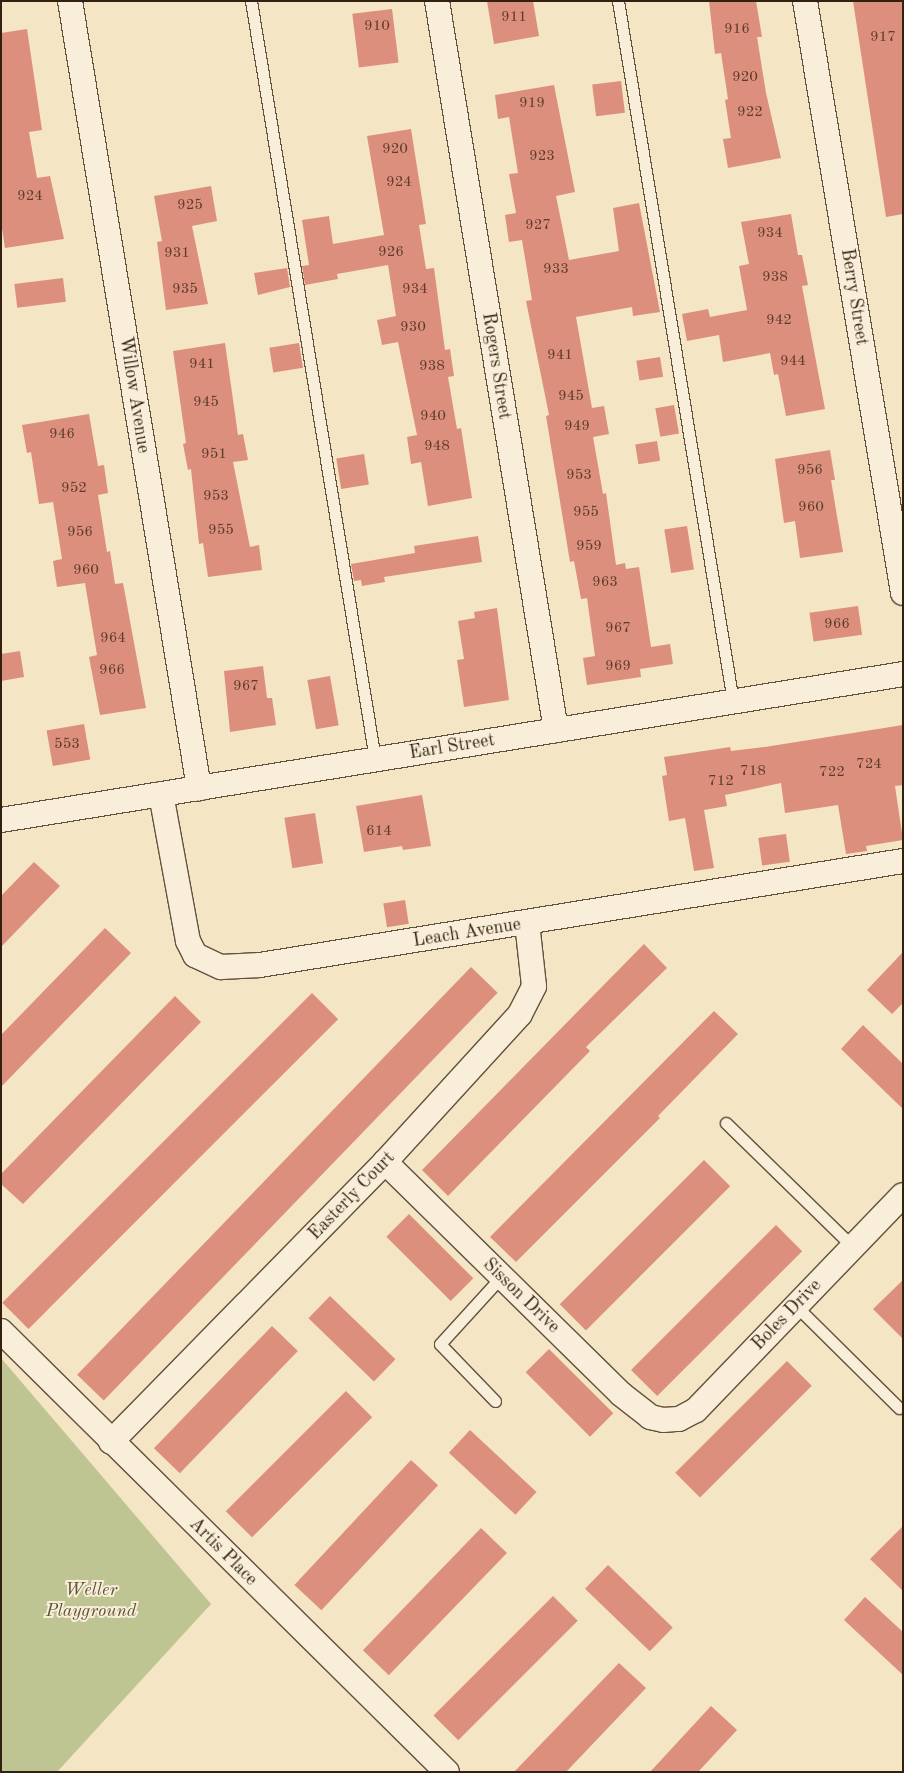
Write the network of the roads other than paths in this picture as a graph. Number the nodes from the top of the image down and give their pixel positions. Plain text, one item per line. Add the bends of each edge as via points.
1 (70, 1) edge
2 (251, 1) edge
3 (437, 1) edge
4 (618, 1) edge
5 (805, 1) edge
6 (903, 592) edge
7 (903, 674) edge
8 (733, 702) junction
9 (556, 730) junction
10 (376, 760) junction
11 (199, 788) junction
12 (162, 794) junction
13 (1, 820) edge
14 (903, 861) edge
15 (527, 923) junction
16 (726, 1123) dead end
17 (385, 1162) junction
18 (903, 1195) edge
19 (853, 1247) junction
20 (502, 1276) junction
21 (796, 1306) junction
22 (1, 1331) edge
23 (495, 1400) dead end
24 (899, 1408) dead end
25 (663, 1420) joint
26 (111, 1442) junction
27 (447, 1772) edge

1 - 11 street, Willow Avenue
2 - 10 lane
3 - 9 street, Rogers Street
4 - 8 lane
5 - 6 street, Berry Street
7 - 8 street, Earl Street
8 - 9 street, Earl Street
9 - 10 street, Earl Street
10 - 11 street, Earl Street
11 - 12 street, Earl Street
12 - 13 street, Earl Street
12 - 15 street, Leach Avenue via 188,941 195,955 208,963 220,967 260,965
14 - 15 street, Leach Avenue
15 - 17 street, Easterly Court via 534,986 520,1014
16 - 19 lane
17 - 20 street, Sisson Drive
17 - 26 street, Easterly Court
18 - 19 street, Boles Drive
19 - 21 street, Boles Drive
20 - 23 lane via 440,1344
20 - 25 street, Sisson Drive via 621,1394 650,1417
21 - 24 lane
21 - 25 street, Boles Drive via 696,1410 679,1419
22 - 26 street, Artis Place
26 - 27 street, Artis Place

